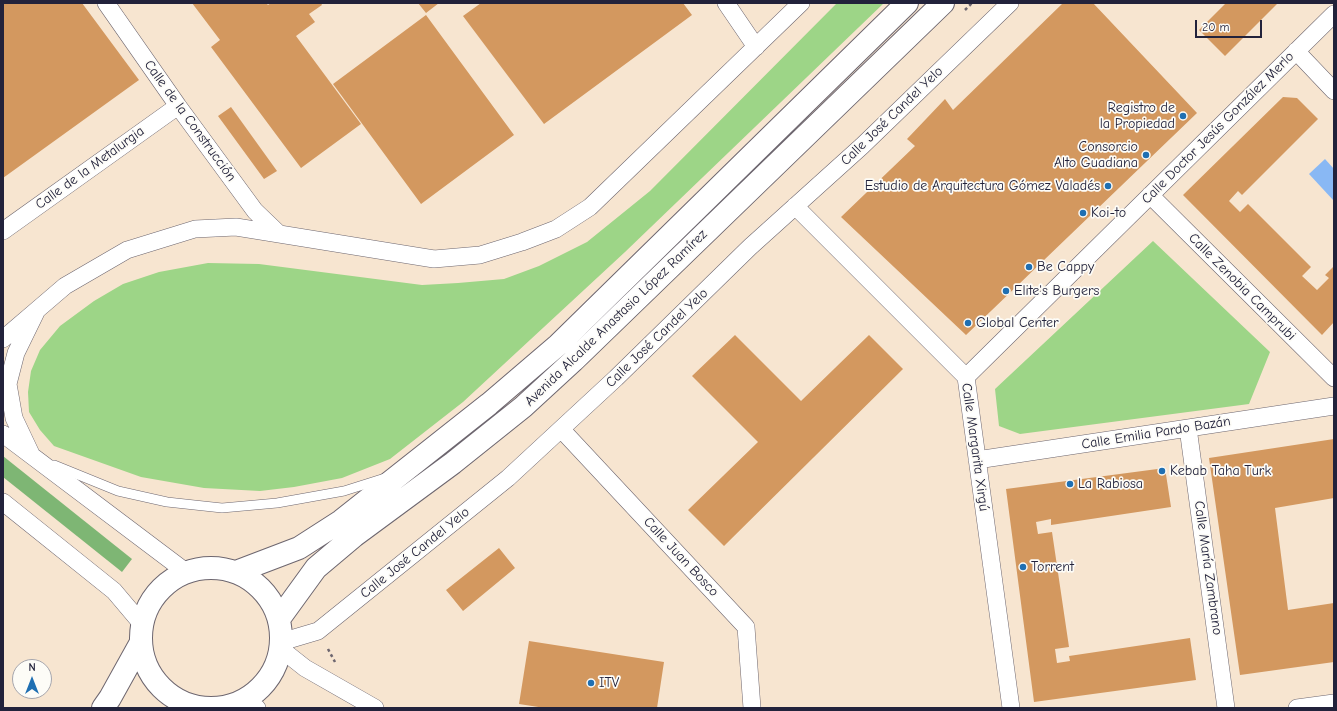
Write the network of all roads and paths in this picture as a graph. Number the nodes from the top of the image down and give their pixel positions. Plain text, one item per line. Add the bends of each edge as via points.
1 (106, 3) edge
2 (726, 3) edge
3 (801, 3) edge
4 (907, 3) edge
5 (943, 3) edge
6 (1010, 3) edge
7 (1334, 14) edge
8 (756, 47) junction
9 (1296, 51) junction
10 (1334, 91) edge
11 (178, 106) junction
12 (1150, 195) junction
13 (795, 206) junction
14 (3, 231) edge
15 (279, 234) junction
16 (37, 310) junction
17 (3, 338) edge
18 (16, 353) junction
19 (3, 370) edge
20 (966, 377) junction
21 (1334, 378) edge
22 (1334, 406) edge
23 (1188, 428) junction
24 (561, 429) junction
25 (3, 434) edge
26 (32, 456) junction
27 (977, 460) junction
28 (415, 463) junction
29 (3, 502) edge
30 (186, 572) junction
31 (236, 572) junction
32 (279, 619) junction
33 (141, 634) junction
34 (281, 646) junction
35 (1334, 703) edge
36 (248, 705) edge
37 (188, 707) edge
38 (103, 708) edge
39 (375, 708) edge
40 (752, 708) edge
41 (1011, 708) edge
42 (1226, 708) edge
43 (1297, 708) edge

1 - 11 street, Calle de la Construcción
2 - 8 street
3 - 8 street
4 - 28 street, Avenida Alcalde Anastasio López Ramírez via 558,345
5 - 32 street, Avenida Alcalde Anastasio López Ramírez via 534,397 316,568
6 - 13 street, Calle José Candel Yelo via 862,146
7 - 9 street, Calle Doctor Jesús González Merlo
8 - 15 street via 590,207 556,229 480,255 434,260
9 - 10 street
9 - 12 street, Calle Doctor Jesús González Merlo
11 - 14 street, Calle de la Metalurgia
11 - 15 street, Calle de la Construcción via 255,211
12 - 20 street, Calle Doctor Jesús González Merlo
12 - 21 street, Calle Zenobia Camprubi
13 - 20 street, Calle Margarita Xirgú
13 - 24 street, Calle José Candel Yelo
15 - 16 street via 236,227 195,229 127,250 65,286
16 - 17 street
16 - 18 street
18 - 19 street
18 - 26 street via 8,384 14,418
20 - 27 street, Calle Margarita Xirgú
22 - 23 street, Calle Emilia Pardo Bazán
23 - 27 street, Calle Emilia Pardo Bazán
23 - 42 street, Calle María Zambrano
24 - 34 street, Calle José Candel Yelo via 508,478 318,631
24 - 40 street, Calle Juan Bosco via 746,627
25 - 26 street
26 - 28 lane via 118,491 167,502 222,508 277,503 344,491 387,477
26 - 30 street
27 - 41 street, Calle Margarita Xirgú
28 - 31 street, Avenida Alcalde Anastasio López Ramírez via 341,521 298,548
29 - 33 street via 114,591
30 - 31 street via 211,567
30 - 33 street via 166,584 150,601
31 - 32 street via 255,582 270,599
32 - 34 street
33 - 37 street via 146,665 157,684
33 - 38 street
34 - 36 street via 276,666
34 - 39 street via 305,668
35 - 43 street
36 - 37 street

